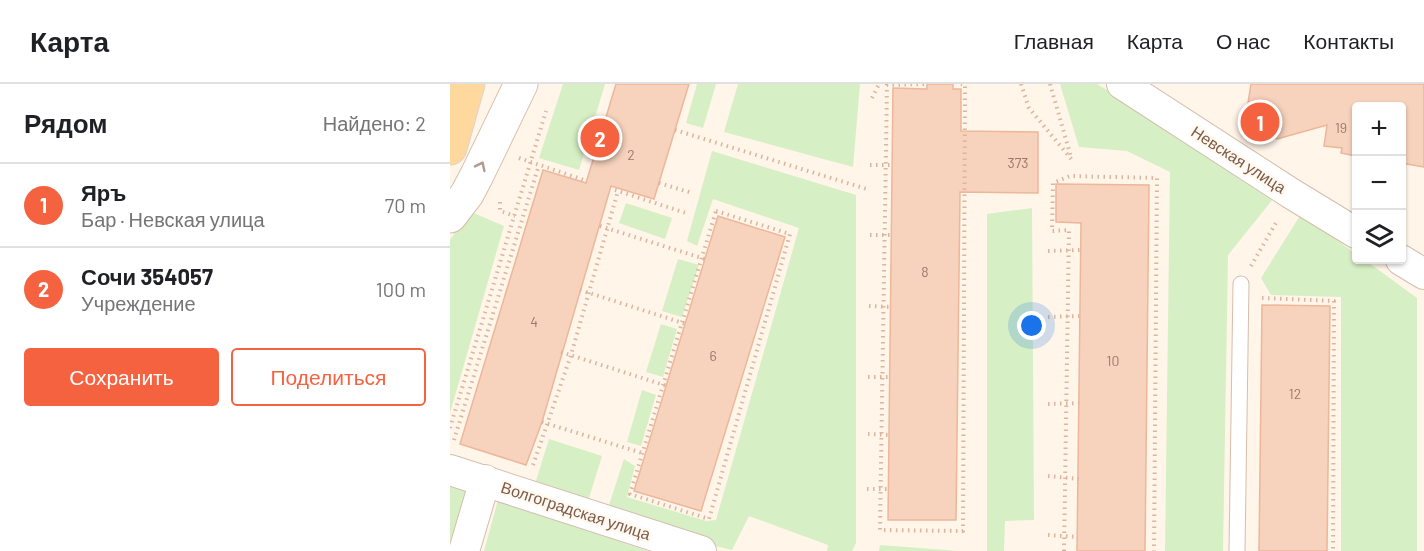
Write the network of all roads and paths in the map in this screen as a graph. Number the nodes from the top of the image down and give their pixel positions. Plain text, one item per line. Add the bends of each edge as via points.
1 (468, 84) edge
2 (521, 84) edge
3 (879, 84) edge
4 (924, 84) edge
5 (961, 84) edge
6 (1021, 84) edge
7 (1050, 84) edge
8 (1122, 84) edge
9 (872, 98) dead end
10 (548, 106) dead end
11 (675, 129) dead end
12 (450, 148) edge
13 (531, 163) junction
14 (539, 165) junction
15 (870, 165) dead end
16 (885, 165) junction
17 (892, 165) dead end
18 (584, 180) dead end
19 (658, 183) dead end
20 (870, 190) dead end
21 (692, 193) dead end
22 (1293, 194) junction
23 (686, 213) dead end
24 (450, 216) edge
25 (600, 225) dead end
26 (608, 229) junction
27 (1352, 231) edge
28 (870, 235) dead end
29 (884, 235) junction
30 (891, 235) dead end
31 (1047, 250) dead end
32 (1070, 250) junction
33 (1080, 250) dead end
34 (704, 259) junction
35 (1241, 284) joint
36 (580, 290) dead end
37 (590, 294) junction
38 (1254, 298) dead end
39 (869, 306) dead end
40 (882, 307) junction
41 (890, 307) dead end
42 (1067, 316) junction
43 (1079, 316) dead end
44 (1047, 317) dead end
45 (685, 323) junction
46 (561, 352) dead end
47 (571, 355) junction
48 (867, 377) dead end
49 (882, 377) junction
50 (889, 377) dead end
51 (666, 386) junction
52 (1079, 403) dead end
53 (1047, 404) dead end
54 (1067, 404) junction
55 (542, 422) dead end
56 (548, 424) junction
57 (450, 428) edge
58 (867, 434) dead end
59 (881, 435) junction
60 (889, 435) dead end
61 (643, 454) junction
62 (452, 455) edge
63 (532, 466) dead end
64 (1047, 476) dead end
65 (1066, 477) junction
66 (1079, 479) dead end
67 (485, 480) junction
68 (867, 489) dead end
69 (882, 489) junction
70 (888, 489) dead end
71 (1047, 536) dead end
72 (1065, 536) junction
73 (1078, 537) dead end
74 (464, 551) edge
75 (701, 551) edge
76 (1064, 551) edge
77 (1155, 551) edge
78 (1237, 551) edge
79 (1333, 551) edge

1 - 12 main road
24 -> 2 main road via 477,176
3 - 9 path
4 - 16 path via 887,85
5 - 69 path via 966,85 963,531 880,530
6 - 7 path via 1029,108 1072,160
8 - 22 street, Невская улица
10 - 13 path
11 - 20 path
13 - 14 path
13 - 57 path
14 - 18 path
14 - 62 path
15 - 16 path
16 - 17 path
16 - 29 path
19 - 21 path
22 - 27 street, Невская улица
22 - 35 path
23 - 26 path via 617,190
25 - 26 path
26 - 34 path
26 - 37 path
28 - 29 path
29 - 30 path
29 - 40 path
31 - 32 path
32 - 33 path
32 - 42 path
32 - 77 path via 1069,230 1052,231 1053,183 1070,176 1157,177
34 - 45 path
34 - 61 path via 716,211 790,234 709,519 630,494
35 - 78 lane
36 - 37 path
37 - 45 path
37 - 47 path
38 - 79 path via 1334,301
39 - 40 path
40 - 41 path
40 - 49 path
42 - 43 path
42 - 44 path
42 - 54 path
45 - 51 path
46 - 47 path
47 - 51 path
47 - 56 path
48 - 49 path
49 - 50 path
49 - 59 path
51 - 61 path
52 - 54 path
53 - 54 path
54 - 65 path
55 - 56 path
56 - 61 path
56 - 63 path
58 - 59 path
59 - 60 path
59 - 69 path
62 - 67 street, Волгоградская улица
64 - 65 path
65 - 66 path
65 - 72 path
67 - 74 street
67 - 75 street, Волгоградская улица
68 - 69 path
69 - 70 path
71 - 72 path
72 - 73 path
72 - 76 path

